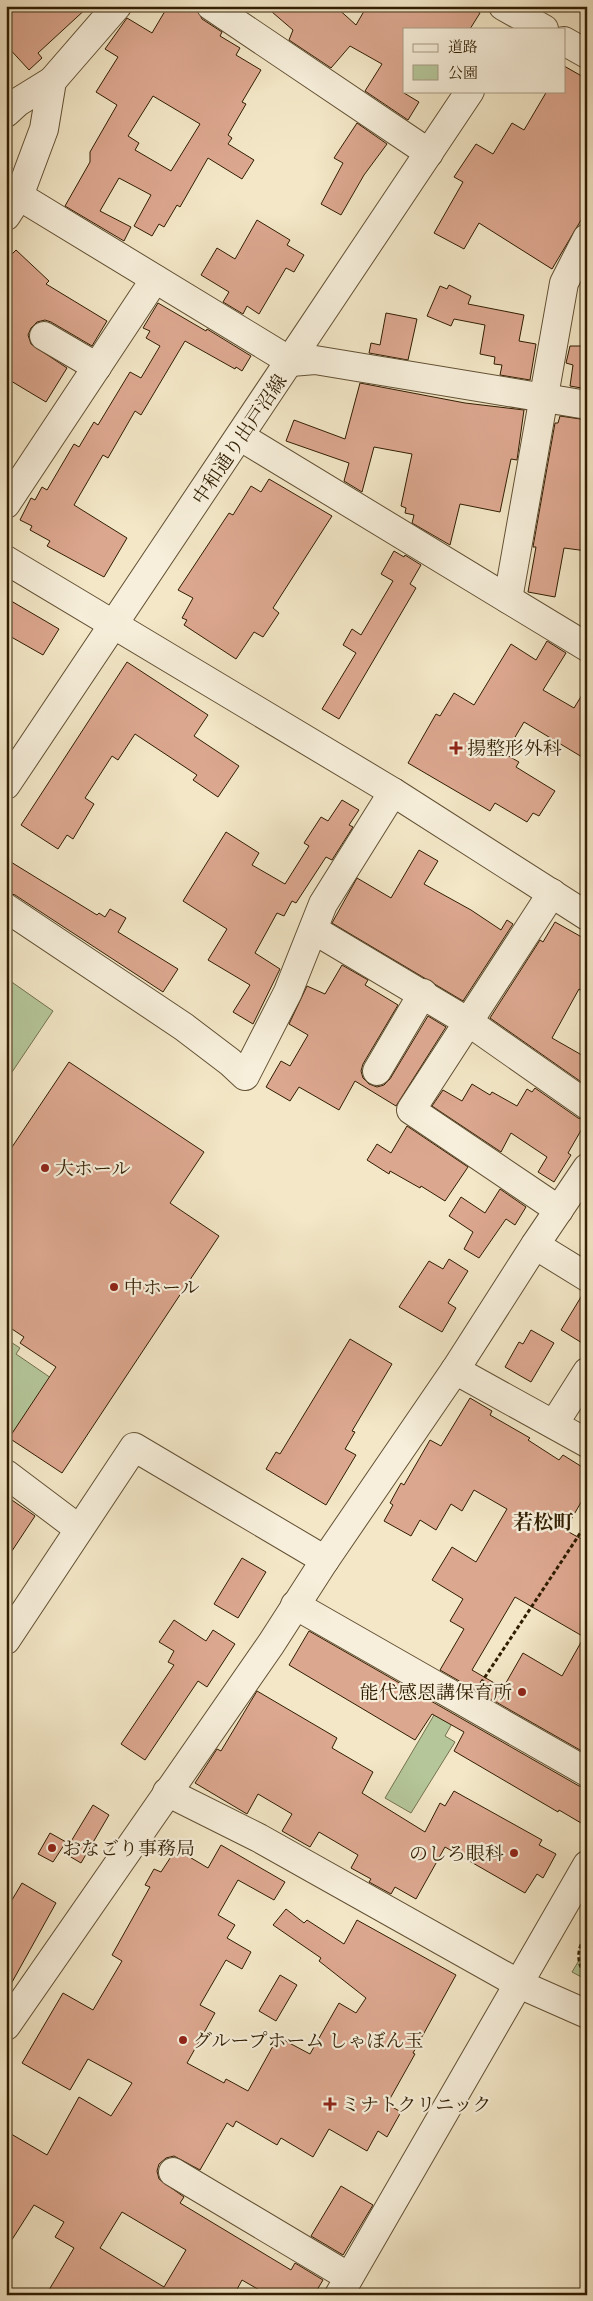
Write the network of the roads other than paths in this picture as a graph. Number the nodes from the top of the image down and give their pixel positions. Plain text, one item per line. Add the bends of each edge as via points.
1 (117, 6) edge
2 (211, 6) edge
3 (515, 14) edge
4 (542, 28) edge
5 (566, 42) edge
6 (587, 54) edge
7 (52, 80) junction
8 (469, 92) edge
9 (10, 102) edge
10 (429, 153) junction
11 (13, 206) edge
12 (587, 238) edge
13 (155, 278) junction
14 (44, 336) dead end
15 (291, 362) junction
16 (97, 367) junction
17 (542, 398) junction
18 (587, 405) edge
19 (241, 437) junction
20 (6, 504) edge
21 (6, 560) edge
22 (508, 599) junction
23 (116, 625) junction
24 (587, 647) edge
25 (8, 781) edge
26 (393, 792) junction
27 (552, 893) junction
28 (583, 904) edge
29 (6, 908) edge
30 (314, 930) junction
31 (423, 993) junction
32 (470, 1022) junction
33 (377, 1071) dead end
34 (587, 1105) edge
35 (587, 1168) edge
36 (558, 1210) junction
37 (534, 1245) junction
38 (587, 1277) edge
39 (455, 1370) junction
40 (587, 1372) edge
41 (554, 1424) junction
42 (587, 1443) edge
43 (6, 1474) edge
44 (79, 1529) junction
45 (324, 1560) junction
46 (296, 1605) junction
47 (6, 1640) edge
48 (587, 1772) edge
49 (167, 1792) junction
50 (587, 1865) edge
51 (519, 1984) junction
52 (587, 2014) edge
53 (6, 2026) edge
54 (173, 2172) dead end
55 (344, 2286) edge

1 - 7 street
2 - 10 street
3 - 4 street
5 - 6 street
7 - 9 street
7 - 11 street via 44,130
8 - 10 street, 中和通り出戸沼線
10 - 15 street, 中和通り出戸沼線
11 - 13 street
12 - 17 street via 564,283
13 - 15 street
13 - 16 street
14 - 16 street
15 - 17 street via 315,360
15 - 19 street, 中和通り出戸沼線
16 - 20 street
17 - 18 street
17 - 22 street
19 - 22 street
19 - 23 street, 中和通り出戸沼線
21 - 23 street
22 - 24 street
23 - 25 street, 中和通り出戸沼線
23 - 26 street
26 - 27 street
26 - 30 street via 324,904
27 - 28 street
27 - 32 street
29 - 30 street via 184,1027 245,1076 288,992
30 - 31 street
31 - 32 street
31 - 33 street
32 - 34 street
32 - 36 street via 412,1110
35 - 36 street
36 - 37 street
37 - 38 street
37 - 39 street
39 - 41 street
39 - 45 street
40 - 41 street
41 - 42 street
43 - 44 street
44 - 45 street via 134,1447
44 - 47 street
45 - 46 street
46 - 48 street
46 - 49 street
49 - 51 street via 260,1838
49 - 53 street
50 - 51 street
51 - 52 street
51 - 55 street
54 - 55 street

